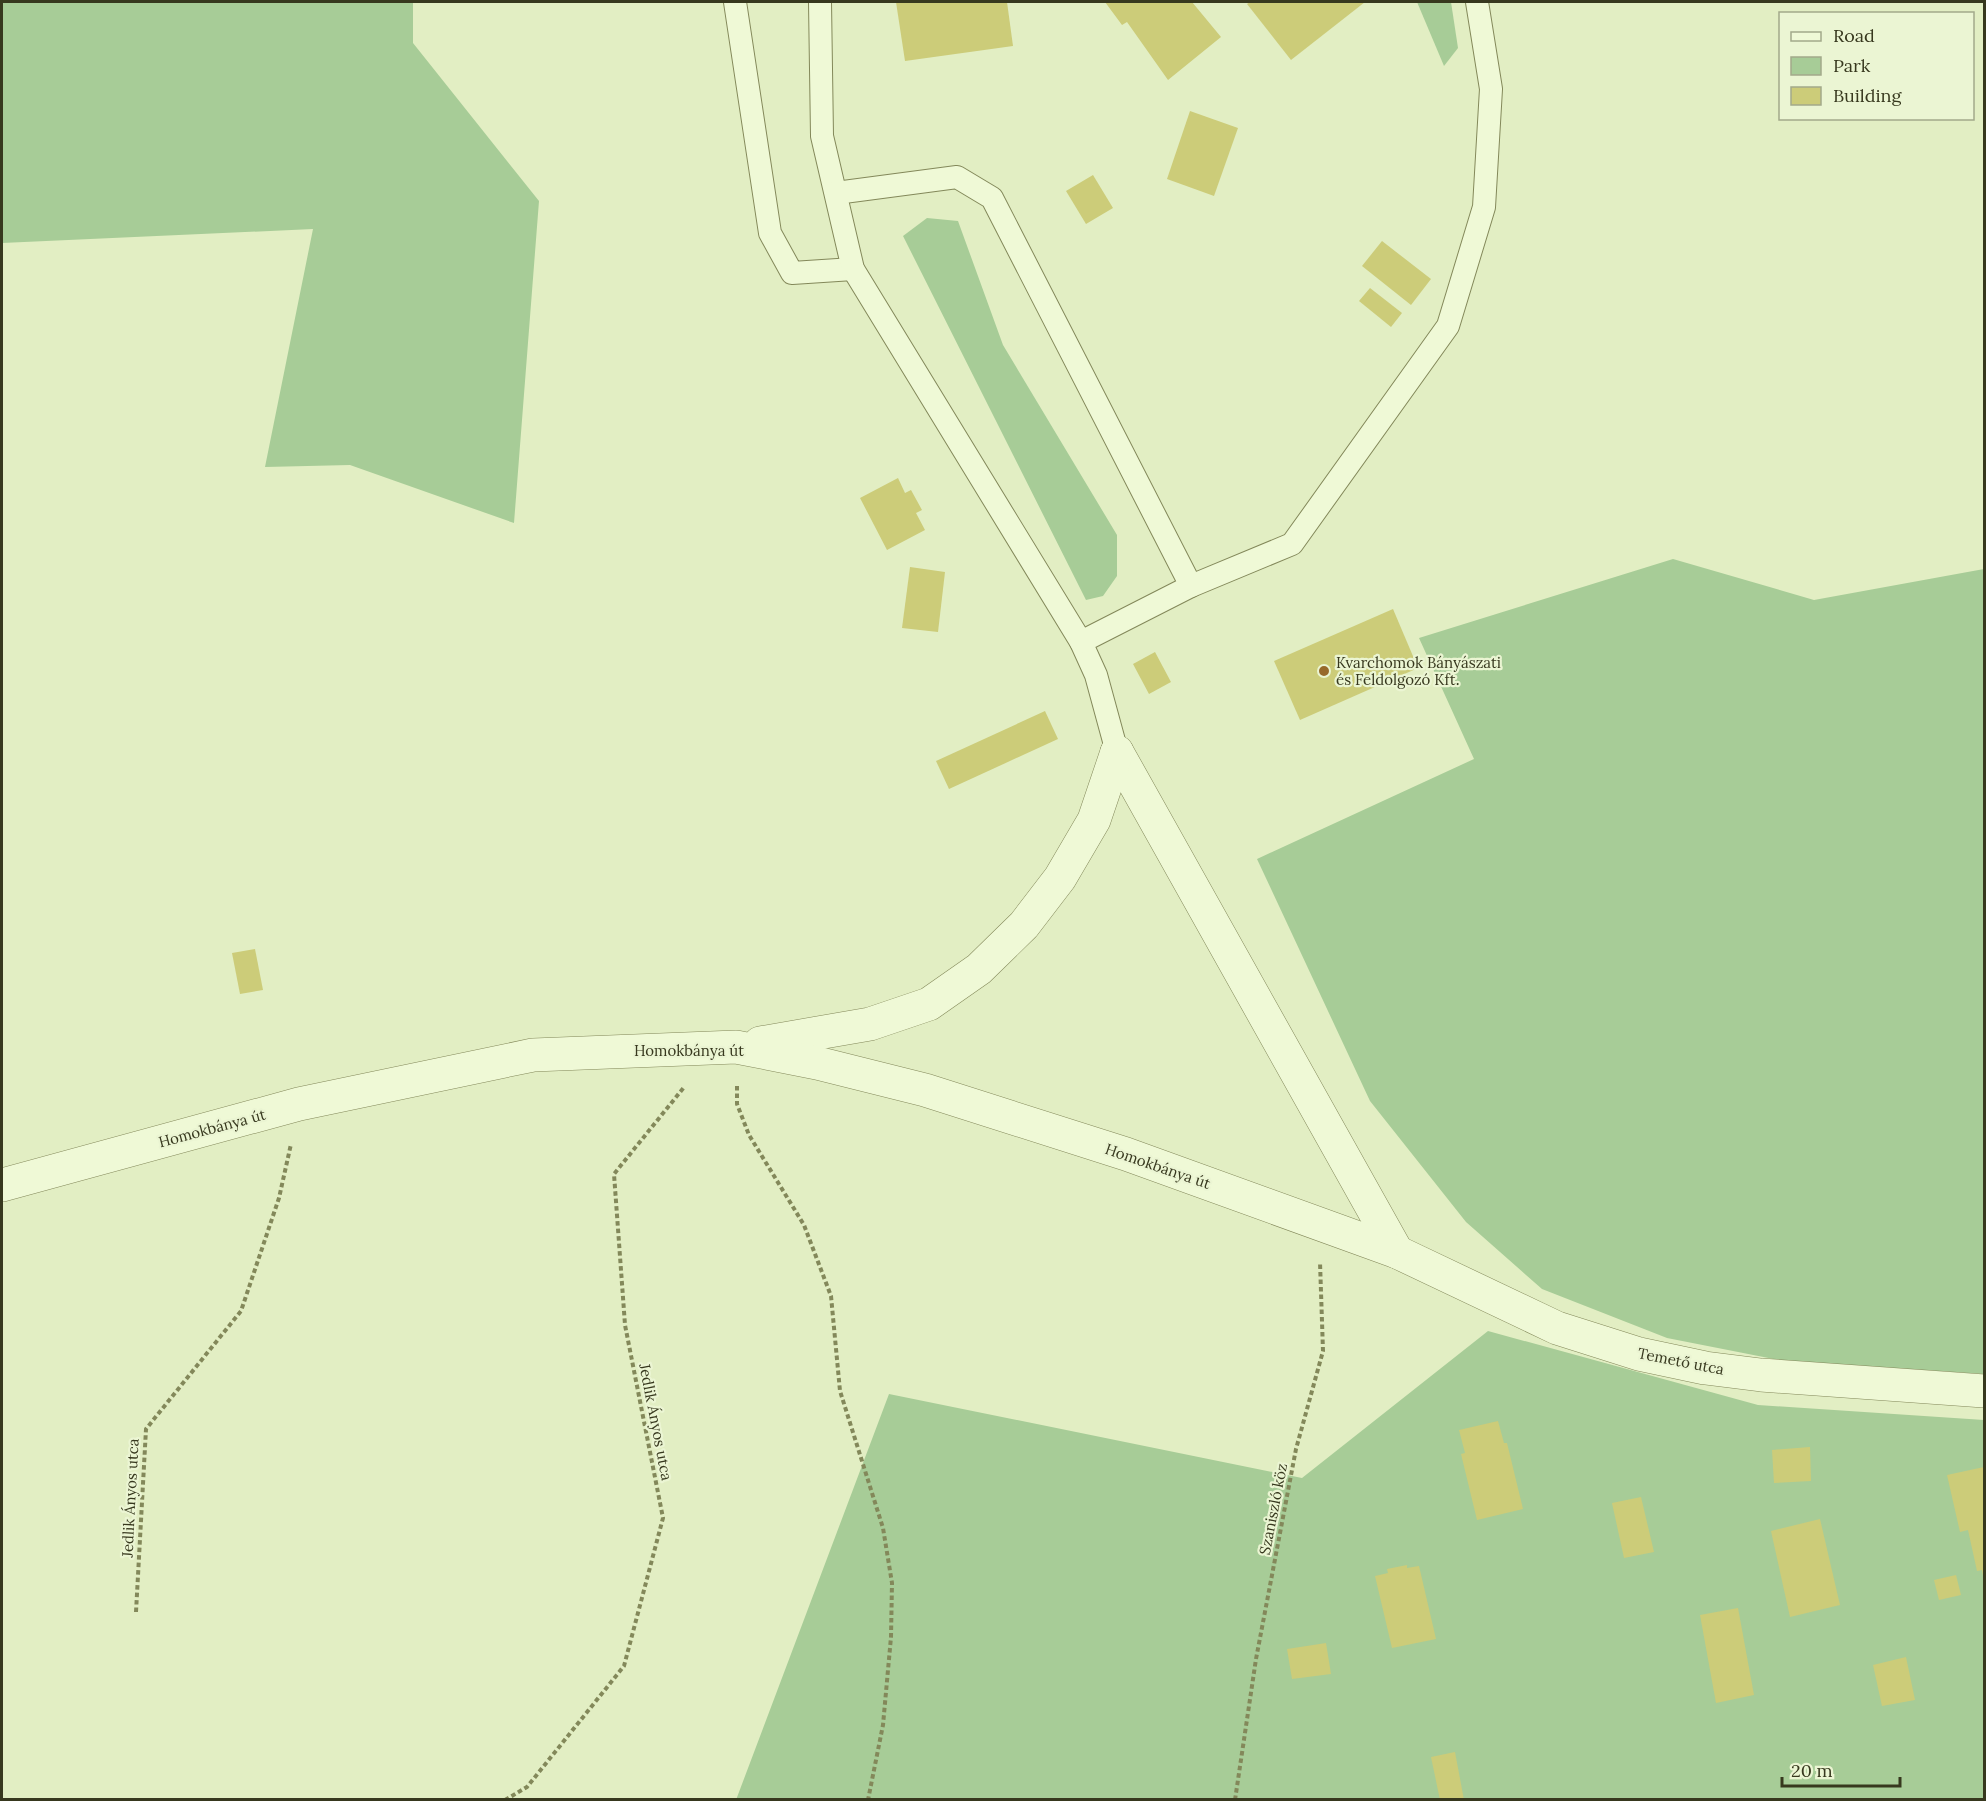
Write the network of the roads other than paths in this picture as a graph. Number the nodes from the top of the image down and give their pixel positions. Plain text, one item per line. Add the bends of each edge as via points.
1 (735, 2) edge
2 (820, 2) edge
3 (1477, 2) edge
4 (836, 194) junction
5 (854, 269) junction
6 (1191, 586) junction
7 (1081, 642) junction
8 (1117, 752) junction
9 (735, 1047) junction
10 (2, 1185) edge
11 (1397, 1252) junction
12 (1984, 1391) edge

1 - 5 lane via 770,233 792,273
2 - 4 lane via 822,136
3 - 6 lane via 1491,89 1484,207 1448,326 1292,544
4 - 5 lane
4 - 6 lane via 957,177 992,198
5 - 7 lane
6 - 7 lane
7 - 8 lane via 1096,675
8 - 9 street via 1094,820 1060,878 1024,925 979,969 929,1004 870,1024
8 - 11 street
9 - 10 street, Homokbánya út via 533,1055 299,1104
9 - 11 street, Homokbánya út via 925,1090 1126,1154
11 - 12 street, Temető utca via 1557,1328 1640,1354 1761,1375

